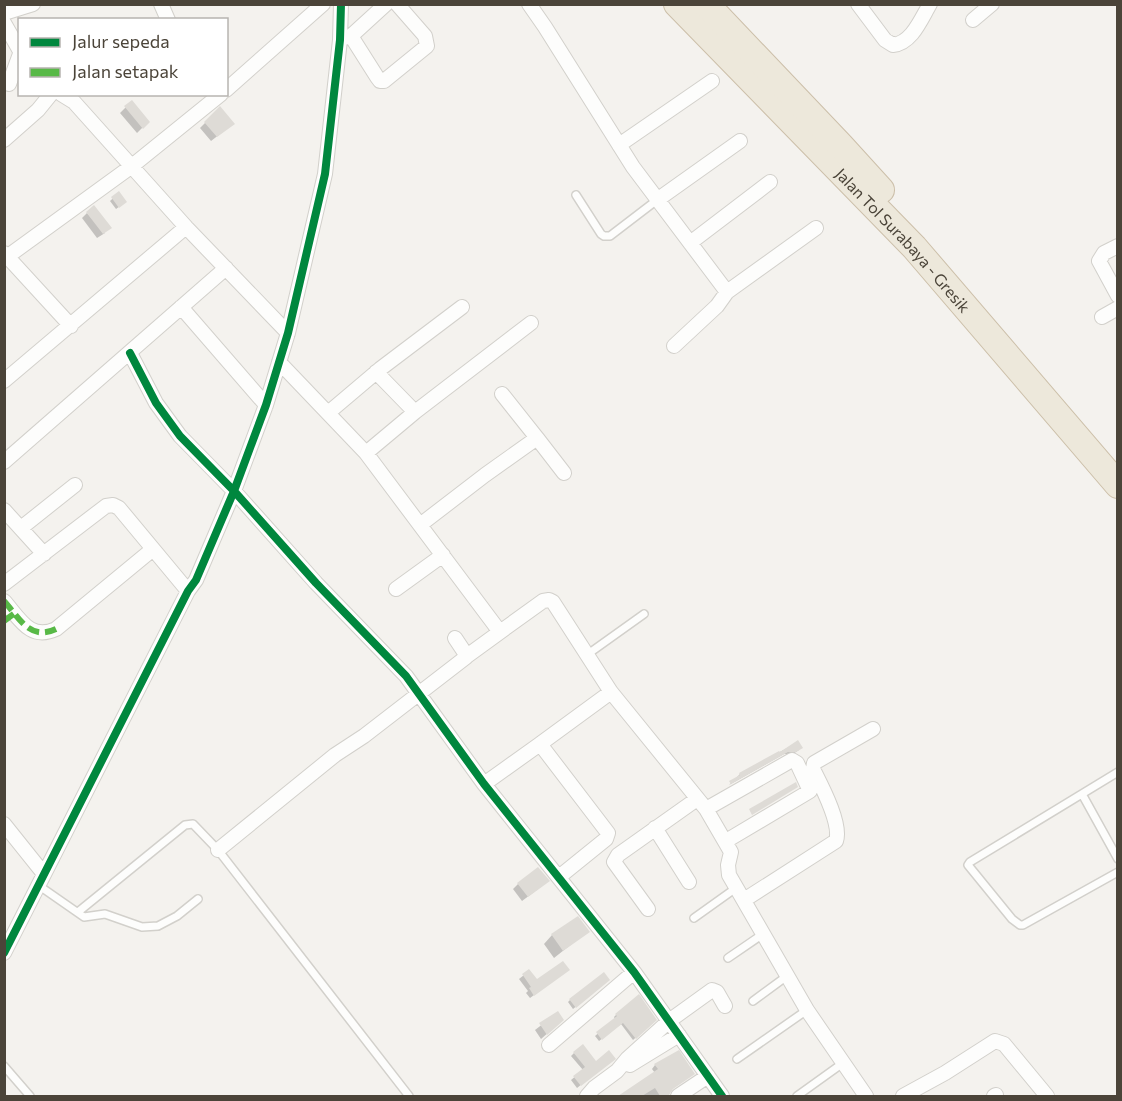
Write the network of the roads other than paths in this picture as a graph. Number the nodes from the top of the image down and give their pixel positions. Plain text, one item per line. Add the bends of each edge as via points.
1 (33, 4) edge
2 (161, 4) edge
3 (323, 4) edge
4 (341, 4) edge
5 (386, 4) edge
6 (397, 4) edge
7 (528, 4) edge
8 (677, 4) edge
9 (706, 4) edge
10 (858, 4) edge
11 (930, 4) edge
12 (992, 4) edge
13 (4, 14) edge
14 (167, 18) edge
15 (973, 20) dead end
16 (4, 23) edge
17 (345, 38) junction
18 (18, 49) edge
19 (18, 60) edge
20 (712, 81) dead end
21 (11, 84) edge
22 (228, 88) edge
23 (49, 96) edge
24 (64, 96) edge
25 (219, 96) edge
26 (4, 140) edge
27 (740, 141) dead end
28 (619, 145) junction
29 (132, 166) junction
30 (770, 182) dead end
31 (576, 195) dead end
32 (657, 200) junction
33 (186, 227) junction
34 (816, 228) dead end
35 (690, 243) junction
36 (1118, 246) edge
37 (6, 256) edge
38 (226, 268) junction
39 (727, 292) junction
40 (1118, 296) edge
41 (181, 307) junction
42 (462, 307) dead end
43 (1118, 308) edge
44 (1102, 317) dead end
45 (531, 323) dead end
46 (71, 326) junction
47 (288, 333) junction
48 (674, 346) dead end
49 (130, 353) junction
50 (279, 362) junction
51 (376, 372) junction
52 (4, 381) edge
53 (502, 394) dead end
54 (266, 405) junction
55 (415, 412) junction
56 (328, 413) junction
57 (537, 438) junction
58 (366, 453) junction
59 (1118, 459) edge
60 (4, 462) edge
61 (564, 473) dead end
62 (1118, 484) edge
63 (75, 485) dead end
64 (234, 491) junction
65 (4, 510) edge
66 (420, 525) junction
67 (21, 528) junction
68 (153, 549) junction
69 (44, 554) junction
70 (443, 555) junction
71 (4, 584) edge
72 (396, 589) dead end
73 (188, 591) junction
74 (4, 601) edge
75 (644, 614) dead end
76 (10, 617) edge
77 (500, 632) junction
78 (455, 638) dead end
79 (588, 654) junction
80 (467, 656) junction
81 (611, 692) junction
82 (418, 695) junction
83 (873, 729) dead end
84 (540, 744) junction
85 (1118, 772) edge
86 (484, 784) junction
87 (1082, 794) junction
88 (701, 804) junction
89 (4, 824) edge
90 (655, 828) junction
91 (726, 841) junction
92 (218, 850) junction
93 (1118, 859) edge
94 (1118, 872) edge
95 (559, 877) junction
96 (41, 880) junction
97 (689, 882) dead end
98 (740, 894) junction
99 (198, 899) dead end
100 (648, 909) dead end
101 (78, 912) junction
102 (694, 918) dead end
103 (763, 934) junction
104 (4, 953) edge
105 (728, 958) dead end
106 (634, 972) junction
107 (788, 976) junction
108 (753, 1001) dead end
109 (725, 1006) dead end
110 (807, 1010) junction
111 (669, 1021) junction
112 (679, 1035) junction
113 (549, 1045) dead end
114 (737, 1059) dead end
115 (843, 1063) junction
116 (4, 1066) edge
117 (617, 1071) junction
118 (708, 1076) junction
119 (30, 1096) edge
120 (409, 1096) edge
121 (587, 1096) edge
122 (678, 1096) edge
123 (722, 1096) edge
124 (797, 1096) edge
125 (866, 1096) edge
126 (903, 1096) edge
127 (1047, 1096) edge

1 - 13 street
2 - 14 street
3 - 22 street
4 - 17 street
5 - 17 street
6 - 17 street via 425,36 427,46 384,81
7 - 28 street
8 - 62 highway, Jalan Tol Surabaya - Gresik via 914,247
9 - 59 highway, Jalan Tol Surabaya - Gresik via 841,146
10 - 11 street via 893,45 909,38
12 - 15 street
16 - 18 street
17 - 47 street via 325,174
19 - 21 street
20 - 28 street
23 - 26 street
24 - 29 street
25 - 29 street
27 - 32 street
28 - 32 street
29 - 33 street
29 - 37 street
30 - 35 street
31 - 32 lane via 606,237
32 - 35 street
33 - 38 street
33 - 46 street
34 - 39 street
35 - 39 street
36 - 40 street via 1104,253 1099,261
37 - 46 street
38 - 41 street
38 - 47 street
39 - 48 street
41 - 49 street
41 - 54 street
42 - 51 street
43 - 44 street
45 - 55 street
46 - 52 street
47 - 50 street
49 - 60 street
49 - 64 street via 156,403 180,436
50 - 54 street
50 - 56 street
51 - 55 street
51 - 56 street
53 - 57 street
54 - 64 street
55 - 58 street
56 - 58 street
57 - 61 street
57 - 66 street
58 - 66 street
63 - 67 street
64 - 73 street
64 - 82 street via 316,584 401,670
65 - 67 street
66 - 70 street
67 - 69 street
68 - 69 street via 113,505 106,506
68 - 73 street
68 - 76 street via 56,629 46,633 32,631
69 - 71 street
70 - 72 street
70 - 77 street
73 - 96 street
74 - 76 street
75 - 79 lane
77 - 79 street via 549,600
77 - 80 street
78 - 80 street
79 - 81 street
80 - 82 street
81 - 84 street
81 - 88 street
82 - 86 street
82 - 92 street via 334,755
83 - 98 street via 814,763 813,769 831,809 836,841
84 - 86 street
84 - 95 street via 608,833 606,839
85 - 87 lane
86 - 95 street
87 - 93 lane
87 - 94 lane via 970,862 969,868 1020,925
88 - 90 street
88 - 91 street
88 - 91 street via 792,760 797,763 810,791
89 - 96 street
90 - 97 street
90 - 100 street via 614,862
91 - 98 street via 731,852 729,875
92 - 101 lane via 193,824 185,825
92 - 120 lane
95 - 106 street
96 - 101 lane via 68,908
96 - 104 street
98 - 102 lane
98 - 103 street
99 - 101 lane via 159,926 142,927 105,914 84,917
103 - 105 lane
103 - 107 street
106 - 111 street
106 - 113 street
107 - 108 lane
107 - 110 street
109 - 111 street via 712,990
110 - 114 lane
110 - 115 street
111 - 112 street
111 - 117 street
112 - 117 street
112 - 118 street
115 - 124 lane
115 - 125 street
116 - 119 lane
117 - 121 street
118 - 122 street
118 - 123 street
126 - 127 street via 995,1041 1004,1044

